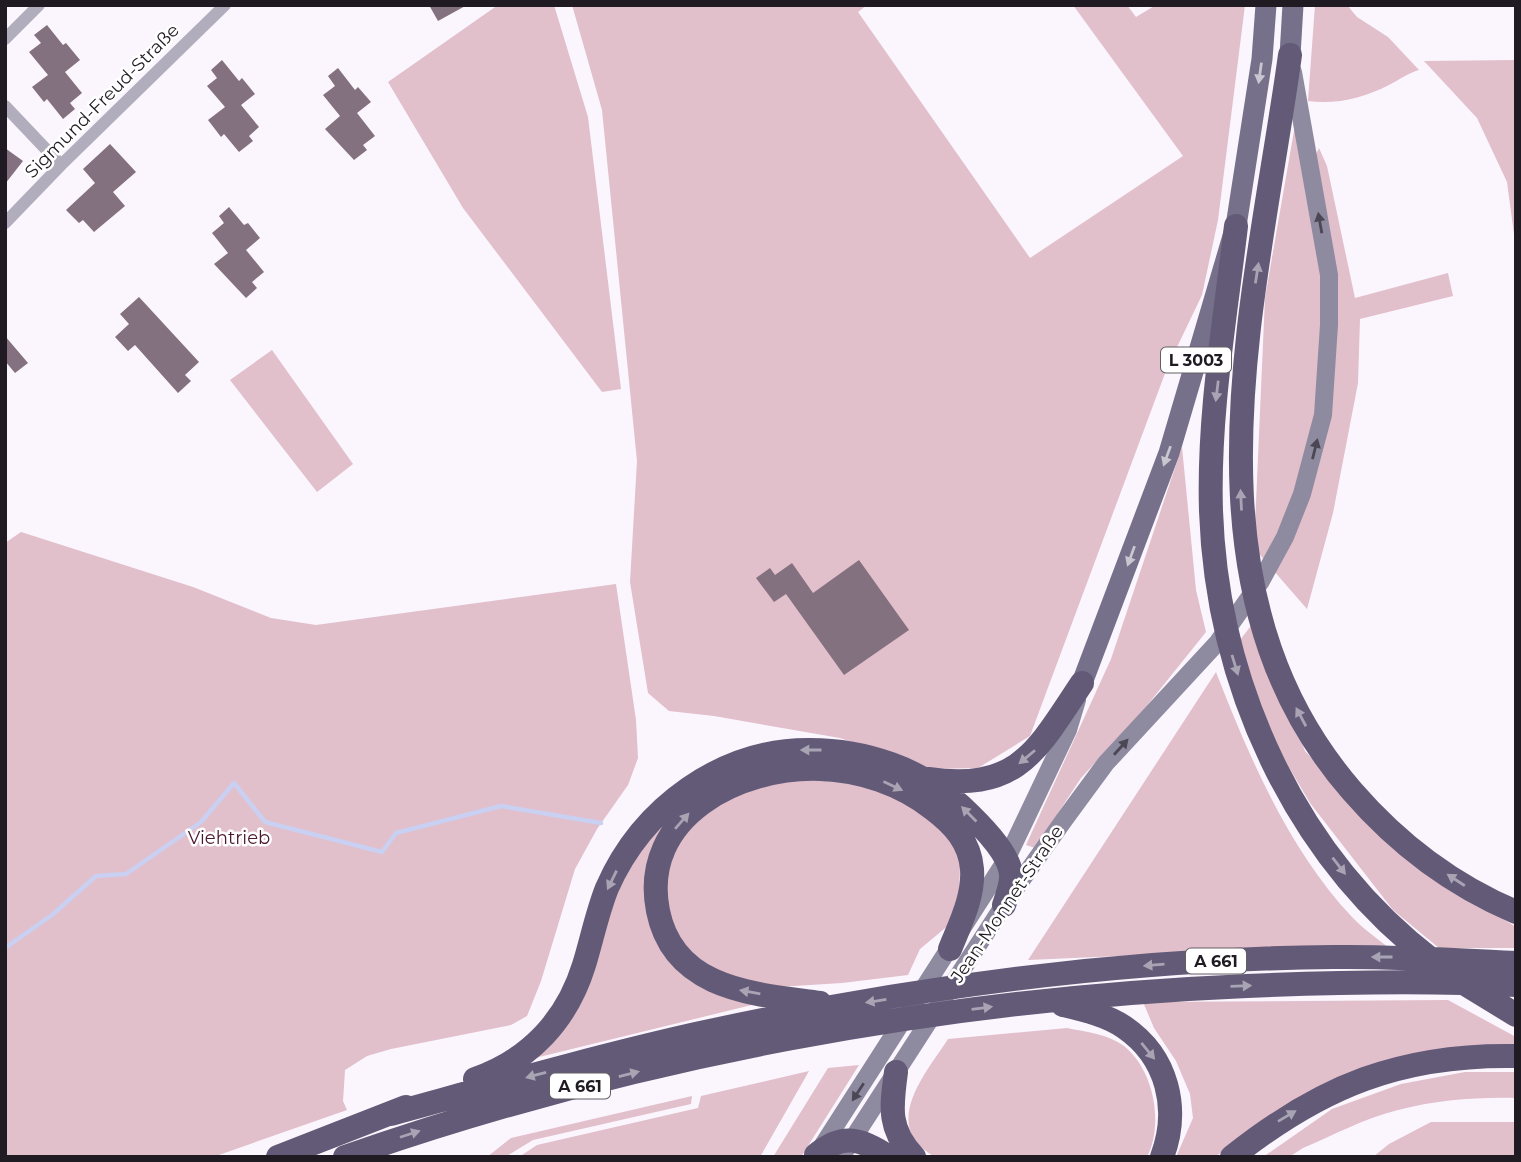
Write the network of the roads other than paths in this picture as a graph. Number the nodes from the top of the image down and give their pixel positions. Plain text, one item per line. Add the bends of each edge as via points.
1 (39, 5) edge
2 (225, 5) edge
3 (1266, 5) edge
4 (1293, 5) edge
5 (5, 39) edge
6 (1290, 55) junction
7 (5, 106) edge
8 (61, 165) junction
9 (5, 223) edge
10 (1236, 226) junction
11 (1082, 683) junction
12 (923, 779) junction
13 (1006, 860) junction
14 (1004, 905) junction
15 (1516, 912) edge
16 (950, 949) junction
17 (1516, 963) edge
18 (1516, 985) edge
19 (1045, 1000) junction
20 (841, 1006) junction
21 (1516, 1014) edge
22 (1516, 1056) edge
23 (893, 1063) junction
24 (391, 1114) junction
25 (836, 1148) edge
26 (278, 1157) edge
27 (345, 1157) edge
28 (889, 1157) edge
29 (914, 1157) edge
30 (1162, 1157) edge
31 (1232, 1157) edge

1 - 5 street
2 - 8 street, Sigmund-Freud-Straße
3 -> 10 main road, L 3003
4 - 6 main road, L 3003
14 -> 6 main road, Jean-Monnet-Straße / L 3003 via 1106,763 1218,642 1255,590 1285,537 1302,494 1323,415 1329,275
15 -> 6 highway via 1457,882 1415,852 1343,780 1311,735 1286,687 1252,590 1241,494 1242,395
7 - 8 street
8 - 9 street, Sigmund-Freud-Straße
10 -> 11 main road, L 3003 via 1169,453
10 -> 21 highway via 1214,414 1213,554 1221,608 1246,700 1304,819 1362,894 1421,951 1467,986
11 -> 12 highway via 1040,746 1009,771 978,782
11 - 13 main road, L 3003 via 1069,730
13 -> 12 highway via 971,815
12 -> 24 highway via 851,753 793,750 747,759 691,786 649,823 623,858 602,902 574,993 550,1031 523,1056 492,1073
13 - 14 highway via 1011,874
13 - 16 main road, L 3003
14 - 23 main road, Jean-Monnet-Straße / L 3003
20 -> 16 highway via 724,986 700,974 674,948 658,911 657,875 664,847 695,807 743,781 807,769 868,776 912,795 956,828 972,866 966,910
16 - 23 main road, Jean-Monnet-Straße / L 3003
17 -> 20 highway, A 661 via 1347,957 1182,962
19 -> 18 highway, A 661 via 1276,984
27 -> 19 highway, A 661 via 468,1116 700,1057 864,1026
19 -> 30 highway via 1108,1019 1136,1037 1152,1055 1165,1079 1171,1106
20 -> 24 highway, A 661 via 695,1034
31 -> 22 highway via 1281,1120 1359,1079 1446,1059
23 - 25 main road, Jean-Monnet-Straße / L 3003
23 - 29 highway via 894,1126
24 - 26 highway, A 661
25 - 28 highway via 870,1145

